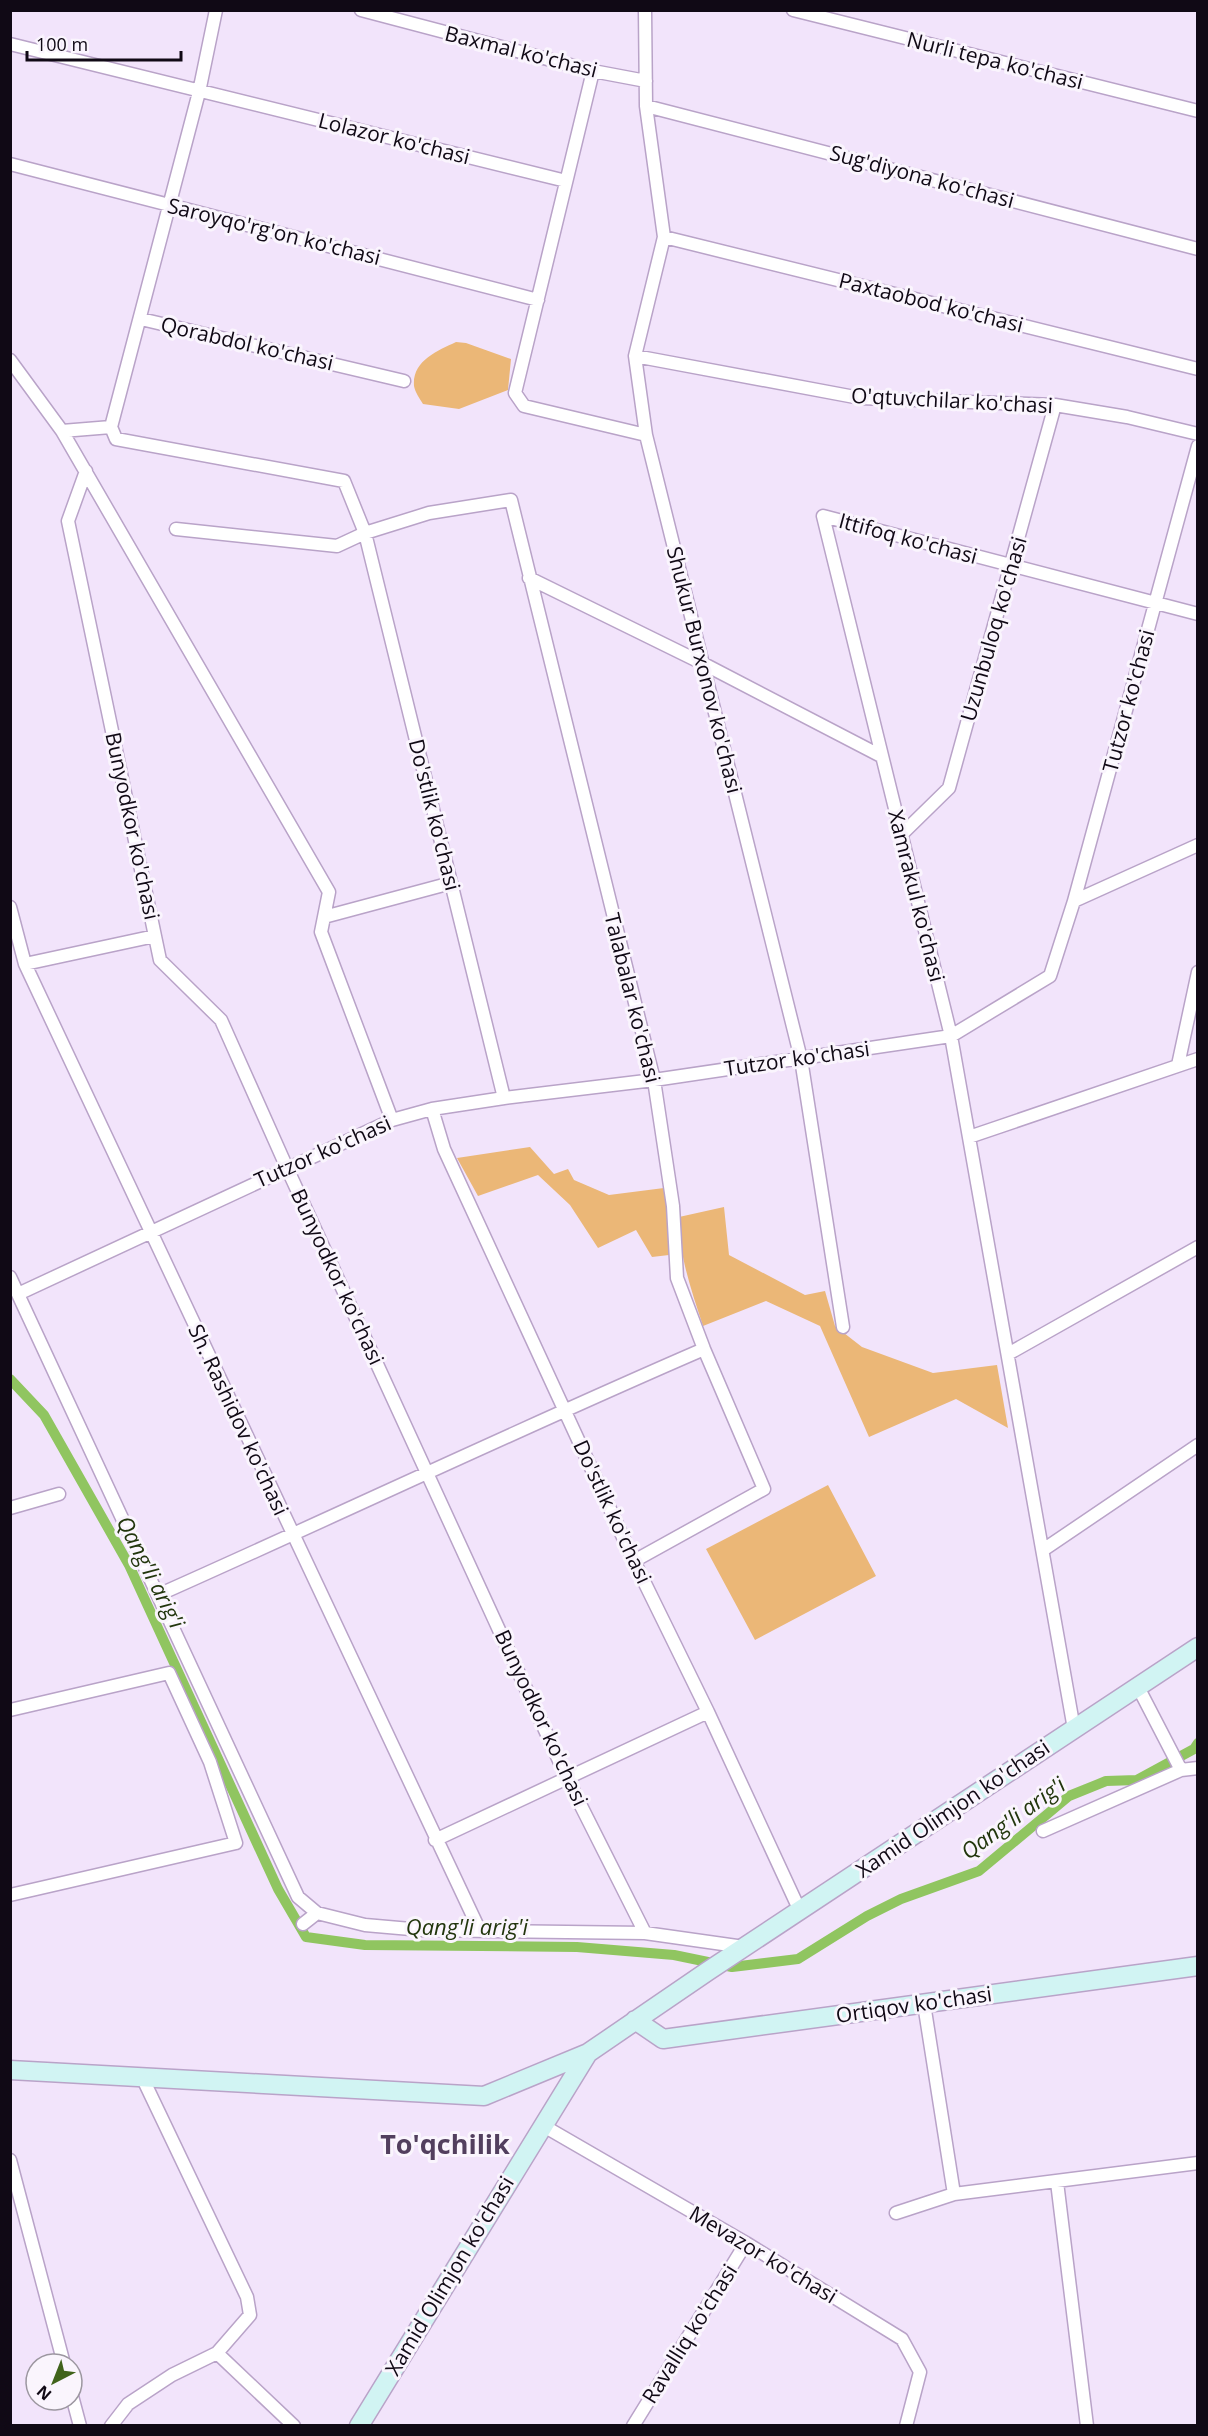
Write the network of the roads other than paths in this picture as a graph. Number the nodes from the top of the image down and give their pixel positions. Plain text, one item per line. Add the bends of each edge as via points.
1 (216, 10) edge
2 (361, 10) edge
3 (645, 10) edge
4 (793, 10) edge
5 (10, 44) edge
6 (593, 71) junction
7 (645, 81) junction
8 (199, 92) junction
9 (646, 106) junction
10 (1197, 111) edge
11 (10, 164) edge
12 (566, 181) junction
13 (168, 205) junction
14 (664, 237) junction
15 (1197, 249) edge
16 (538, 300) junction
17 (141, 319) junction
18 (635, 356) junction
19 (11, 361) edge
20 (1197, 369) edge
21 (404, 381) dead end
22 (1055, 405) junction
23 (111, 427) junction
24 (62, 431) junction
25 (1197, 434) edge
26 (646, 435) junction
27 (1197, 446) edge
28 (86, 471) junction
29 (176, 529) dead end
30 (365, 533) junction
31 (1011, 566) junction
32 (529, 578) junction
33 (1156, 603) junction
34 (1197, 614) edge
35 (702, 663) junction
36 (881, 756) junction
37 (902, 834) junction
38 (1197, 844) edge
39 (451, 884) junction
40 (1074, 901) junction
41 (10, 907) edge
42 (324, 917) junction
43 (155, 936) junction
44 (24, 964) junction
45 (1197, 972) edge
46 (951, 1036) junction
47 (801, 1059) junction
48 (1197, 1059) edge
49 (1178, 1065) junction
50 (654, 1080) junction
51 (504, 1098) junction
52 (432, 1109) junction
53 (392, 1119) junction
54 (969, 1137) junction
55 (286, 1168) junction
56 (150, 1232) junction
57 (1197, 1247) edge
58 (10, 1277) edge
59 (18, 1294) junction
60 (843, 1327) dead end
61 (704, 1349) junction
62 (1008, 1354) junction
63 (565, 1409) junction
64 (1197, 1445) edge
65 (428, 1473) junction
66 (59, 1494) dead end
67 (10, 1508) edge
68 (292, 1536) junction
69 (1043, 1550) junction
70 (634, 1561) junction
71 (158, 1595) junction
72 (1197, 1647) edge
73 (1138, 1687) junction
74 (10, 1710) edge
75 (708, 1712) junction
76 (1074, 1729) junction
77 (1177, 1763) junction
78 (1197, 1768) edge
79 (567, 1778) junction
80 (1043, 1831) dead end
81 (435, 1840) junction
82 (10, 1895) edge
83 (800, 1911) junction
84 (317, 1913) junction
85 (303, 1924) dead end
86 (479, 1929) junction
87 (645, 1933) junction
88 (744, 1947) junction
89 (1197, 1966) edge
90 (924, 2004) junction
91 (635, 2020) junction
92 (588, 2053) junction
93 (10, 2070) edge
94 (143, 2079) junction
95 (542, 2125) junction
96 (10, 2160) edge
97 (1197, 2163) edge
98 (1057, 2182) junction
99 (954, 2194) junction
100 (896, 2213) dead end
101 (746, 2243) junction
102 (61, 2352) edge
103 (217, 2353) junction
104 (111, 2426) edge
105 (294, 2426) edge
106 (359, 2426) edge
107 (633, 2426) edge
108 (906, 2426) edge
109 (1087, 2426) edge

1 - 8 street
2 - 6 street, Baxmal ko'chasi
3 - 7 street, Shukur Burxonov ko'chasi
4 - 10 street, Nurli tepa ko'chasi
5 - 8 street, Lolazor ko'chasi
6 - 7 street, Baxmal ko'chasi
6 - 12 street
7 - 9 street, Shukur Burxonov ko'chasi
8 - 12 street, Lolazor ko'chasi
8 - 13 street
9 - 14 street, Shukur Burxonov ko'chasi
9 - 15 street, Sug'diyona ko'chasi
11 - 13 street, Saroyqo'rg'on ko'chasi
12 - 16 street
13 - 16 street, Saroyqo'rg'on ko'chasi
13 - 17 street
14 - 18 street, Shukur Burxonov ko'chasi
14 - 20 street, Paxtaobod ko'chasi
16 - 26 street via 515,393 524,406
17 - 21 street, Qorabdol ko'chasi
17 - 23 street, Qorabdol ko'chasi
18 - 22 street, O'qtuvchilar ko'chasi via 860,398
18 - 26 street, Shukur Burxonov ko'chasi
19 - 24 street
22 - 25 street, O'qtuvchilar ko'chasi
22 - 31 street, Uzunbuloq ko'chasi
23 - 24 street
23 - 30 street, Do'stlik ko'chasi via 116,439 344,481
24 - 28 street
26 - 35 street, Shukur Burxonov ko'chasi
27 - 33 street, Tutzor ko'chasi
28 - 42 street via 329,892
28 - 43 street, Bunyodkor ko'chasi via 68,521
29 - 30 street via 337,546
30 - 32 street, Talabalar ko'chasi via 429,513 511,500
30 - 39 street, Do'stlik ko'chasi
31 - 33 street, Ittifoq ko'chasi
31 - 36 street, Ittifoq ko'chasi via 824,516
31 - 37 street, Uzunbuloq ko'chasi via 949,788
32 - 35 street
32 - 50 street, Talabalar ko'chasi
33 - 34 street, Ittifoq ko'chasi
33 - 40 street, Tutzor ko'chasi
35 - 36 street
35 - 47 street, Shukur Burxonov ko'chasi
36 - 37 street, Xamrakul ko'chasi
37 - 46 street, Xamrakul ko'chasi
38 - 40 street
39 - 42 street
39 - 51 street, Do'stlik ko'chasi
40 - 46 street, Tutzor ko'chasi via 1050,976
41 - 44 street, Sh. Rashidov ko'chasi
42 - 53 street via 321,932
43 - 44 street
43 - 55 street, Bunyodkor ko'chasi via 160,960 221,1020
44 - 56 street, Sh. Rashidov ko'chasi
45 - 49 street
46 - 47 street, Tutzor ko'chasi
46 - 54 street, Xamrakul ko'chasi
47 - 50 street, Tutzor ko'chasi
47 - 60 street, Shukur Burxonov ko'chasi
48 - 49 street
49 - 54 street
50 - 51 street, Tutzor ko'chasi
50 - 61 street, Talabalar ko'chasi via 673,1206 677,1278
51 - 52 street, Tutzor ko'chasi
52 - 53 street, Tutzor ko'chasi
52 - 63 street, Do'stlik ko'chasi via 444,1149
53 - 55 street, Tutzor ko'chasi
54 - 62 street, Xamrakul ko'chasi
55 - 56 street, Tutzor ko'chasi
55 - 65 street, Bunyodkor ko'chasi
56 - 59 street, Tutzor ko'chasi
56 - 68 street, Sh. Rashidov ko'chasi
57 - 62 street
58 - 59 street
59 - 71 street
61 - 63 street
61 - 70 street, Talabalar ko'chasi via 764,1489
62 - 69 street, Xamrakul ko'chasi
63 - 65 street
63 - 70 street, Do'stlik ko'chasi
64 - 69 street
65 - 68 street
65 - 79 street, Bunyodkor ko'chasi
66 - 67 street
68 - 71 street
68 - 81 street, Sh. Rashidov ko'chasi
69 - 76 street, Xamrakul ko'chasi
70 - 75 street, Do'stlik ko'chasi
71 - 84 street via 298,1897
72 - 73 main road, Xamid Olimjon ko'chasi
73 - 76 main road, Xamid Olimjon ko'chasi
73 - 77 street
74 - 82 street via 169,1673 210,1762 236,1843
75 - 79 street
75 - 83 street, Do'stlik ko'chasi
76 - 83 main road, Xamid Olimjon ko'chasi
77 - 78 street
77 - 80 street
79 - 81 street
79 - 87 street, Bunyodkor ko'chasi
81 - 86 street, Sh. Rashidov ko'chasi
83 - 88 main road, Xamid Olimjon ko'chasi
84 - 85 street
84 - 86 street via 364,1925
86 - 87 street
87 - 88 street
88 - 91 main road, Xamid Olimjon ko'chasi
89 - 90 main road, Ortiqov ko'chasi
90 - 91 main road, Ortiqov ko'chasi via 663,2039
90 - 99 street
91 - 92 main road, Xamid Olimjon ko'chasi
92 - 94 main road via 484,2096
92 - 95 main road, Xamid Olimjon ko'chasi
93 - 94 main road
94 - 103 street via 248,2297 250,2314
95 - 101 street, Mevazor ko'chasi
95 - 106 main road, Xamid Olimjon ko'chasi
96 - 102 street
97 - 98 street
98 - 99 street
98 - 109 street
99 - 100 street
101 - 107 street, Ravalliq ko'chasi
101 - 108 street, Mevazor ko'chasi via 902,2339 920,2372
103 - 104 street via 172,2375 128,2404
103 - 105 street

